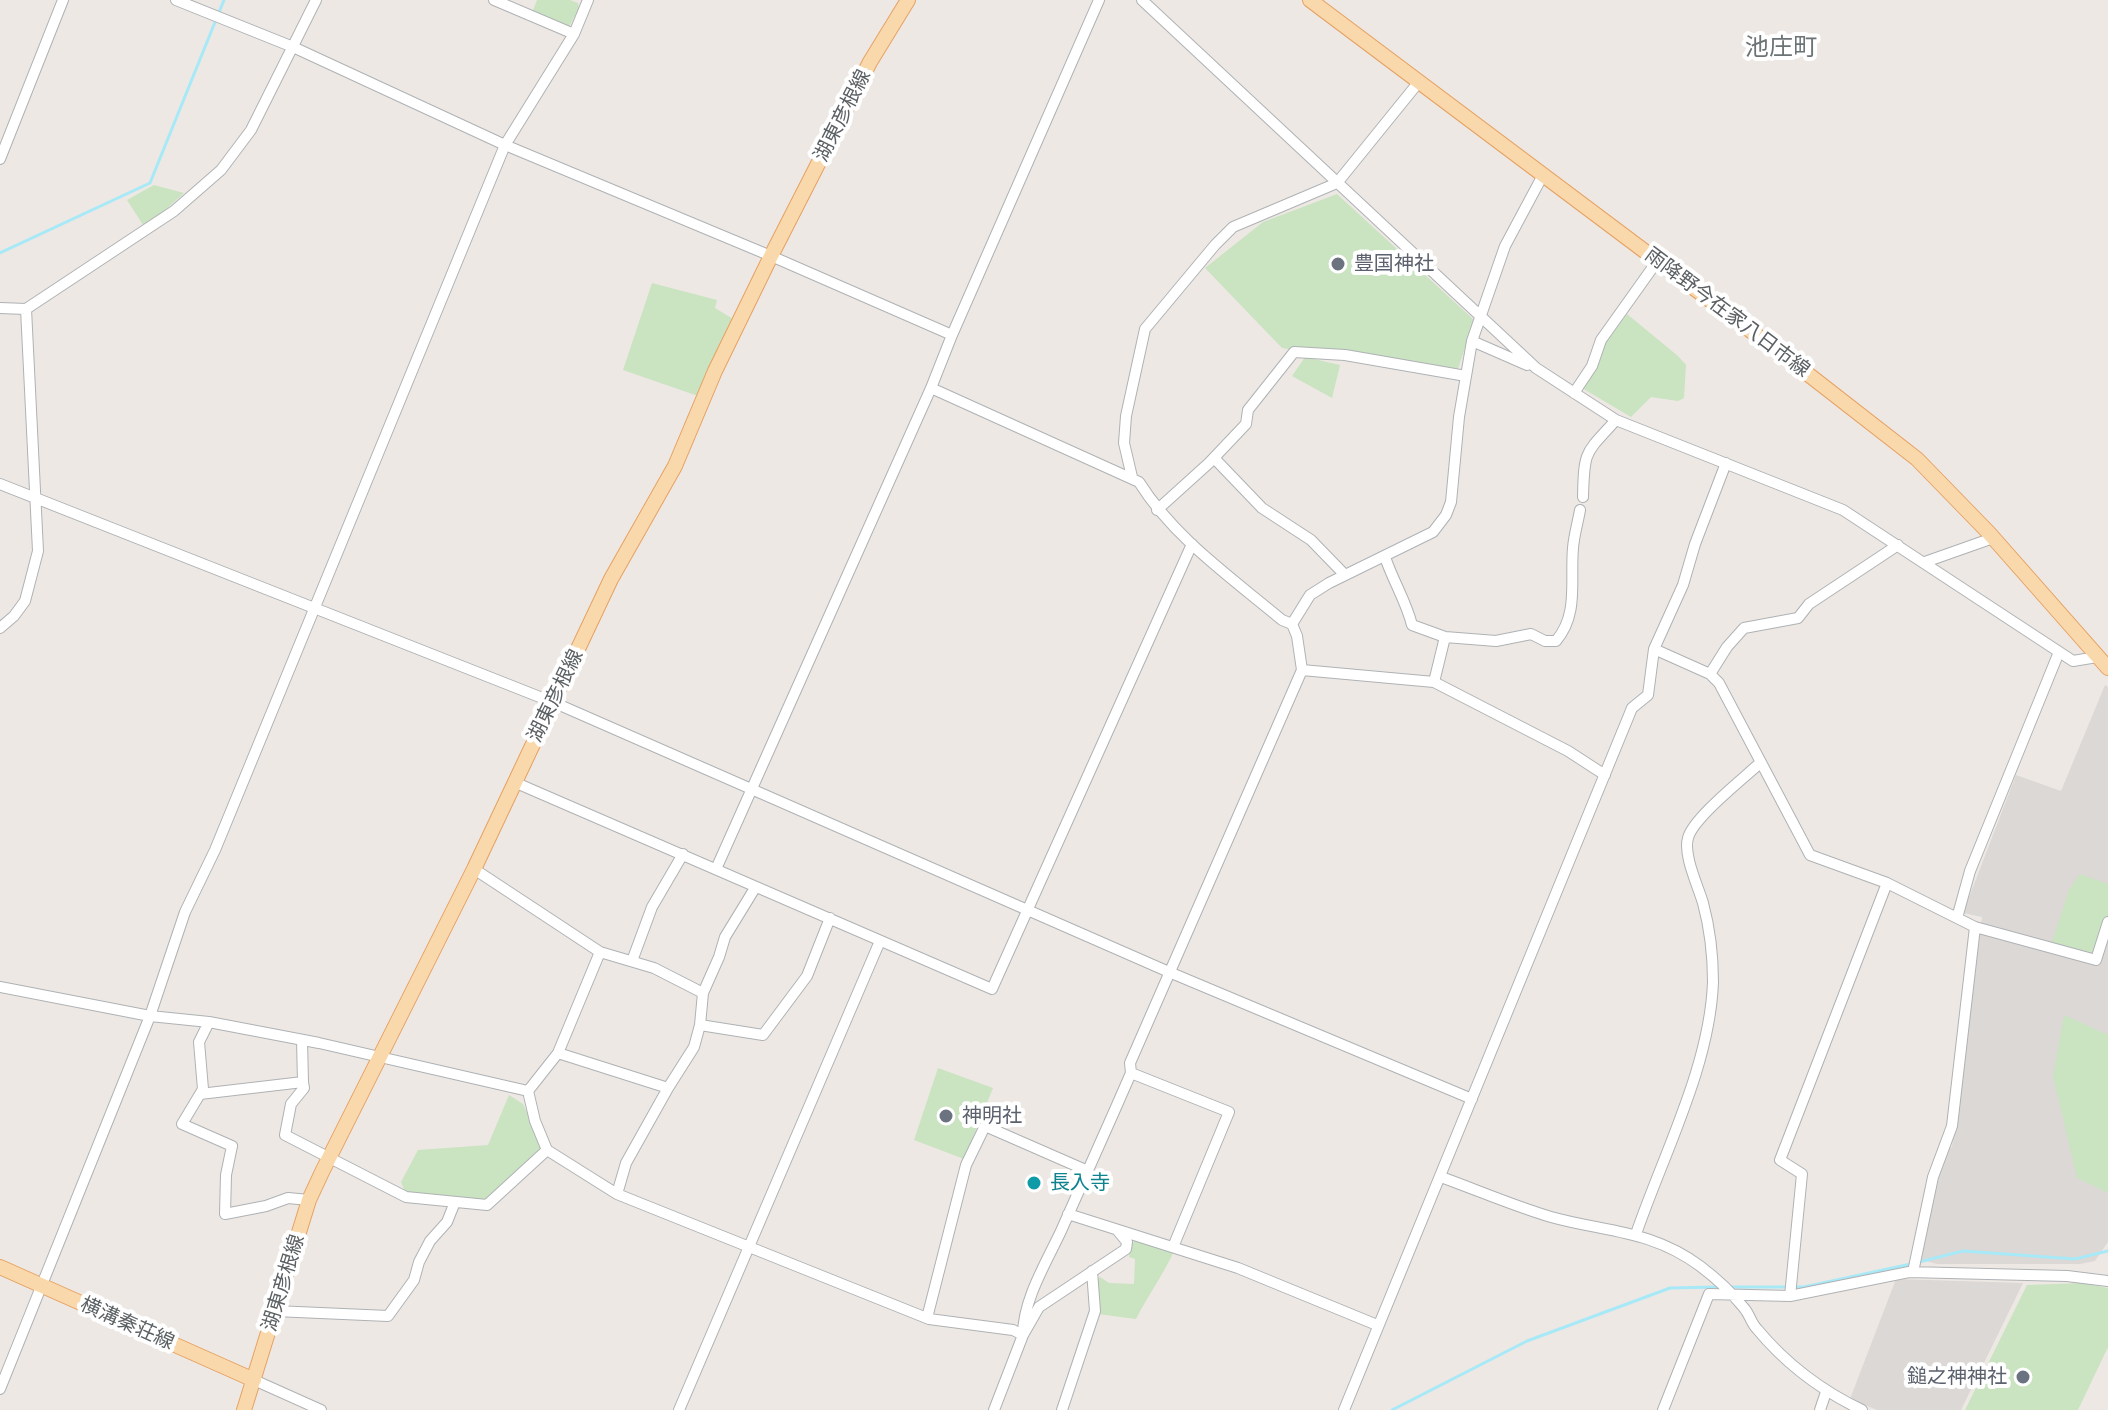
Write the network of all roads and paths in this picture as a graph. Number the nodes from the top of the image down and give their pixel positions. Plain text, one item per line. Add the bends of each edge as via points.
1 (63, 0) edge
2 (176, 0) edge
3 (316, 0) edge
4 (494, 0) edge
5 (908, 0) edge
6 (1099, 0) edge
7 (1142, 0) edge
8 (1310, 0) edge
9 (585, 1) edge
10 (574, 34) junction
11 (293, 47) junction
12 (1418, 83) junction
13 (505, 145) junction
14 (0, 159) edge
15 (1543, 175) junction
16 (1337, 183) junction
17 (771, 256) junction
18 (1658, 260) junction
19 (0, 308) edge
20 (26, 309) junction
21 (1480, 317) junction
22 (952, 335) junction
23 (1472, 341) junction
24 (1536, 368) junction
25 (1466, 376) junction
26 (931, 388) junction
27 (1574, 393) junction
28 (1616, 420) junction
29 (1214, 458) junction
30 (1726, 463) junction
31 (1132, 477) junction
32 (0, 484) edge
33 (1583, 497) dead end
34 (35, 499) junction
35 (1157, 510) junction
36 (1580, 510) dead end
37 (1993, 538) junction
38 (1192, 544) junction
39 (1898, 545) junction
40 (1385, 557) junction
41 (1925, 562) junction
42 (1345, 575) junction
43 (314, 607) junction
44 (1292, 624) junction
45 (0, 628) edge
46 (1445, 637) junction
47 (1654, 649) junction
48 (2059, 652) junction
49 (2097, 657) junction
50 (2108, 668) edge
51 (1302, 670) junction
52 (1710, 674) junction
53 (1434, 682) junction
54 (555, 703) junction
55 (1760, 763) junction
56 (1605, 775) junction
57 (514, 782) junction
58 (753, 789) junction
59 (683, 854) junction
60 (474, 869) junction
61 (716, 869) junction
62 (1887, 883) junction
63 (755, 888) junction
64 (1027, 910) junction
65 (830, 918) junction
66 (1957, 918) junction
67 (2108, 922) edge
68 (1975, 927) junction
69 (880, 941) junction
70 (600, 952) junction
71 (632, 961) junction
72 (1169, 972) junction
73 (0, 987) edge
74 (703, 993) junction
75 (150, 1016) junction
76 (209, 1022) junction
77 (700, 1025) junction
78 (302, 1040) junction
79 (558, 1053) junction
80 (380, 1057) junction
81 (1131, 1073) junction
82 (303, 1082) junction
83 (668, 1088) junction
84 (528, 1091) junction
85 (200, 1094) junction
86 (1472, 1099) junction
87 (547, 1150) junction
88 (329, 1156) junction
89 (1088, 1171) junction
90 (1441, 1177) junction
91 (617, 1194) junction
92 (309, 1200) junction
93 (455, 1202) junction
94 (1068, 1214) junction
95 (1117, 1229) junction
96 (1636, 1234) junction
97 (1173, 1247) junction
98 (750, 1248) junction
99 (0, 1267) edge
100 (1092, 1271) junction
101 (1913, 1272) junction
102 (2108, 1281) edge
103 (41, 1286) junction
104 (1791, 1290) junction
105 (1733, 1295) junction
106 (275, 1311) junction
107 (927, 1318) junction
108 (1377, 1325) junction
109 (1023, 1335) junction
110 (254, 1380) junction
111 (0, 1389) edge
112 (1826, 1392) junction
113 (244, 1410) edge
114 (321, 1410) edge
115 (679, 1410) edge
116 (994, 1410) edge
117 (1062, 1410) edge
118 (1344, 1410) edge
119 (1663, 1410) edge
120 (1820, 1410) edge
121 (1862, 1410) edge

1 - 14 street
2 - 11 street
3 - 11 street
4 - 10 street
5 - 17 main road, 湖東彦根線 via 870,62
6 - 22 street
7 - 16 street
8 - 12 main road, 雨降野今在家八日市線
9 - 10 street
10 - 13 street
11 - 13 street
11 - 20 street via 251,130 221,170 174,211
12 - 15 main road, 雨降野今在家八日市線
12 - 16 street
13 - 17 street
13 - 43 street
15 - 18 main road, 雨降野今在家八日市線
15 - 21 street via 1505,246
16 - 21 street
16 - 31 street via 1233,227 1145,329 1126,416 1124,443
17 - 22 street
17 - 54 main road, 湖東彦根線 via 675,466 611,579
18 - 27 street via 1601,340
18 - 37 main road, 雨降野今在家八日市線 via 1917,459
19 - 20 street
20 - 34 street
21 - 23 street
21 - 24 street
22 - 26 street
23 - 24 street
23 - 25 street
24 - 27 street
25 - 29 street via 1345,355 1294,352 1248,410 1246,424
25 - 40 street via 1446,515 1433,532
26 - 31 street
26 - 58 street
27 - 28 street
28 - 30 street
28 - 33 street via 1584,460
29 - 35 street
29 - 42 street via 1262,508 1311,540
30 - 39 street via 1843,510
30 - 47 street
31 - 35 street
32 - 34 street
34 - 43 street
34 - 45 street via 38,551 25,601
35 - 38 street
36 - 46 street via 1573,546 1572,609 1556,641 1531,634 1496,641
37 - 41 street
37 - 49 main road, 雨降野今在家八日市線
38 - 44 street
38 - 64 street
39 - 41 street
39 - 52 street via 1809,604 1798,618 1744,628
40 - 42 street
40 - 46 street via 1412,625
41 - 48 street
42 - 44 street via 1310,595
43 - 54 street
43 - 75 street via 185,912
44 - 51 street
46 - 53 street
47 - 52 street
47 - 56 street via 1648,695 1632,708
48 - 49 street via 2073,661
48 - 66 street via 1970,871
49 - 50 main road, 雨降野今在家八日市線
51 - 53 street
51 - 72 street
52 - 55 street
53 - 56 street
54 - 57 main road, 湖東彦根線
54 - 58 street
55 - 62 street via 1810,855
55 - 96 street via 1688,836 1713,953 1709,1010 1683,1113
56 - 86 street
57 - 59 street
57 - 60 main road, 湖東彦根線
58 - 61 street
58 - 64 street
59 - 61 street
59 - 71 street via 652,907
60 - 70 street
60 - 80 main road, 湖東彦根線
61 - 63 street
62 - 66 street
62 - 104 street via 1780,1160 1802,1174
63 - 65 street
63 - 74 street via 725,937
64 - 69 street via 992,989
64 - 72 street
65 - 69 street
65 - 77 street via 807,976 763,1035
66 - 68 street
67 - 68 street via 2096,960
68 - 101 street via 1952,1126 1933,1177
69 - 98 street
70 - 71 street
70 - 79 street
71 - 74 street
72 - 81 street via 1130,1063
72 - 86 street
73 - 75 street
74 - 77 street
75 - 76 street
75 - 103 street
76 - 78 street
76 - 85 street via 199,1042
77 - 83 street via 694,1047
78 - 80 street
78 - 82 street
79 - 83 street
79 - 84 street
80 - 84 street
80 - 88 main road, 湖東彦根線
81 - 89 street
81 - 97 street via 1229,1112
82 - 85 street
82 - 88 street via 291,1104 285,1135
83 - 91 street via 626,1163
84 - 87 street
85 - 92 street via 182,1124 232,1146 225,1214 288,1198
86 - 90 street
87 - 91 street
87 - 93 street via 487,1205
88 - 92 main road, 湖東彦根線
88 - 93 street via 406,1197
89 - 94 street
89 - 107 street via 985,1126 966,1165
90 - 96 street via 1551,1217
90 - 108 street
91 - 98 street
92 - 106 main road, 湖東彦根線
93 - 106 street via 424,1252 414,1280 388,1316
94 - 95 street
94 - 109 street via 1023,1318
95 - 97 street
95 - 100 street via 1126,1249
96 - 105 street via 1700,1265
97 - 108 street
98 - 107 street
98 - 115 street
99 - 103 main road, 横溝秦荘線
100 - 109 street via 1039,1307
100 - 117 street via 1095,1311
101 - 102 street
101 - 104 street
103 - 110 main road, 横溝秦荘線
103 - 111 street
104 - 105 street
105 - 112 street via 1783,1359
105 - 119 street via 1709,1294
106 - 110 main road, 湖東彦根線
107 - 109 street
108 - 118 street
109 - 116 street
110 - 113 main road, 湖東彦根線
110 - 114 street
112 - 120 street
112 - 121 street

